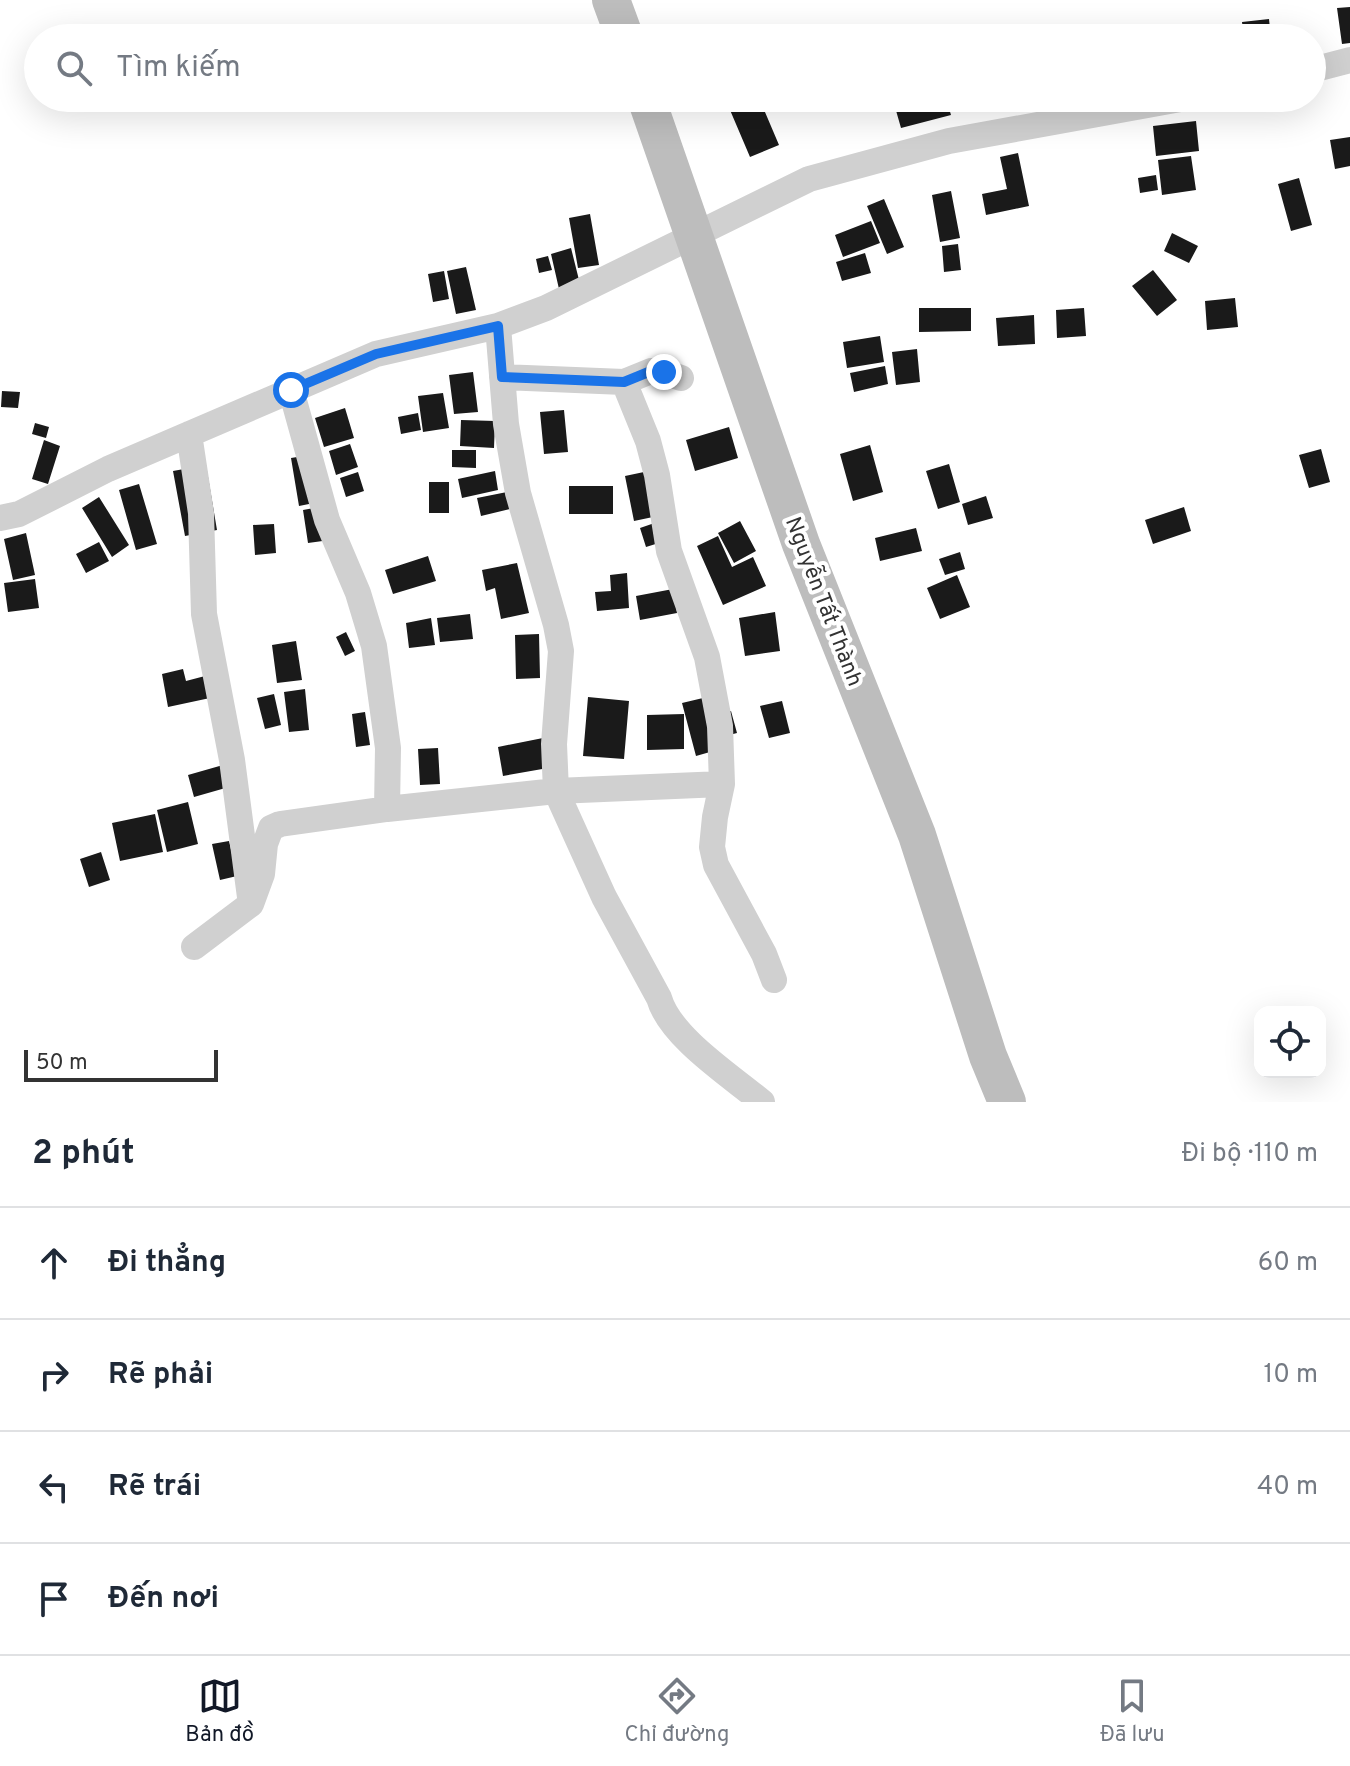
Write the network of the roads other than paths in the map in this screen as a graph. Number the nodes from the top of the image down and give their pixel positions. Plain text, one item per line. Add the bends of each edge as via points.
1 (611, 0) edge
2 (620, 24) edge
3 (1350, 60) edge
4 (1326, 66) edge
5 (651, 112) edge
6 (1109, 112) edge
7 (694, 236) junction
8 (498, 326) junction
9 (502, 377) junction
10 (681, 378) dead end
11 (624, 382) junction
12 (291, 390) junction
13 (189, 434) junction
14 (0, 518) edge
15 (722, 784) junction
16 (556, 791) junction
17 (387, 809) junction
18 (251, 904) junction
19 (194, 947) dead end
20 (774, 980) dead end
21 (762, 1102) edge
22 (1007, 1102) edge

1 - 2 main road
3 - 4 street
5 - 7 main road, Nguyễn Tất Thành
6 - 7 street via 949,141 809,179
7 - 8 street
7 - 22 main road, Nguyễn Tất Thành via 801,544 917,835
8 - 9 street
8 - 12 street via 376,354
9 - 11 street
9 - 16 street via 518,493 561,651
10 - 11 street via 651,371
11 - 15 street via 648,441 669,551 707,657 720,726
12 - 13 street
12 - 17 street via 327,520 374,646 388,748
13 - 14 street via 19,514
13 - 18 street via 201,513 204,614 232,760
15 - 16 street
15 - 20 street via 712,847 716,865
16 - 17 street
16 - 21 street via 663,1013
17 - 18 street via 271,828
18 - 19 street

